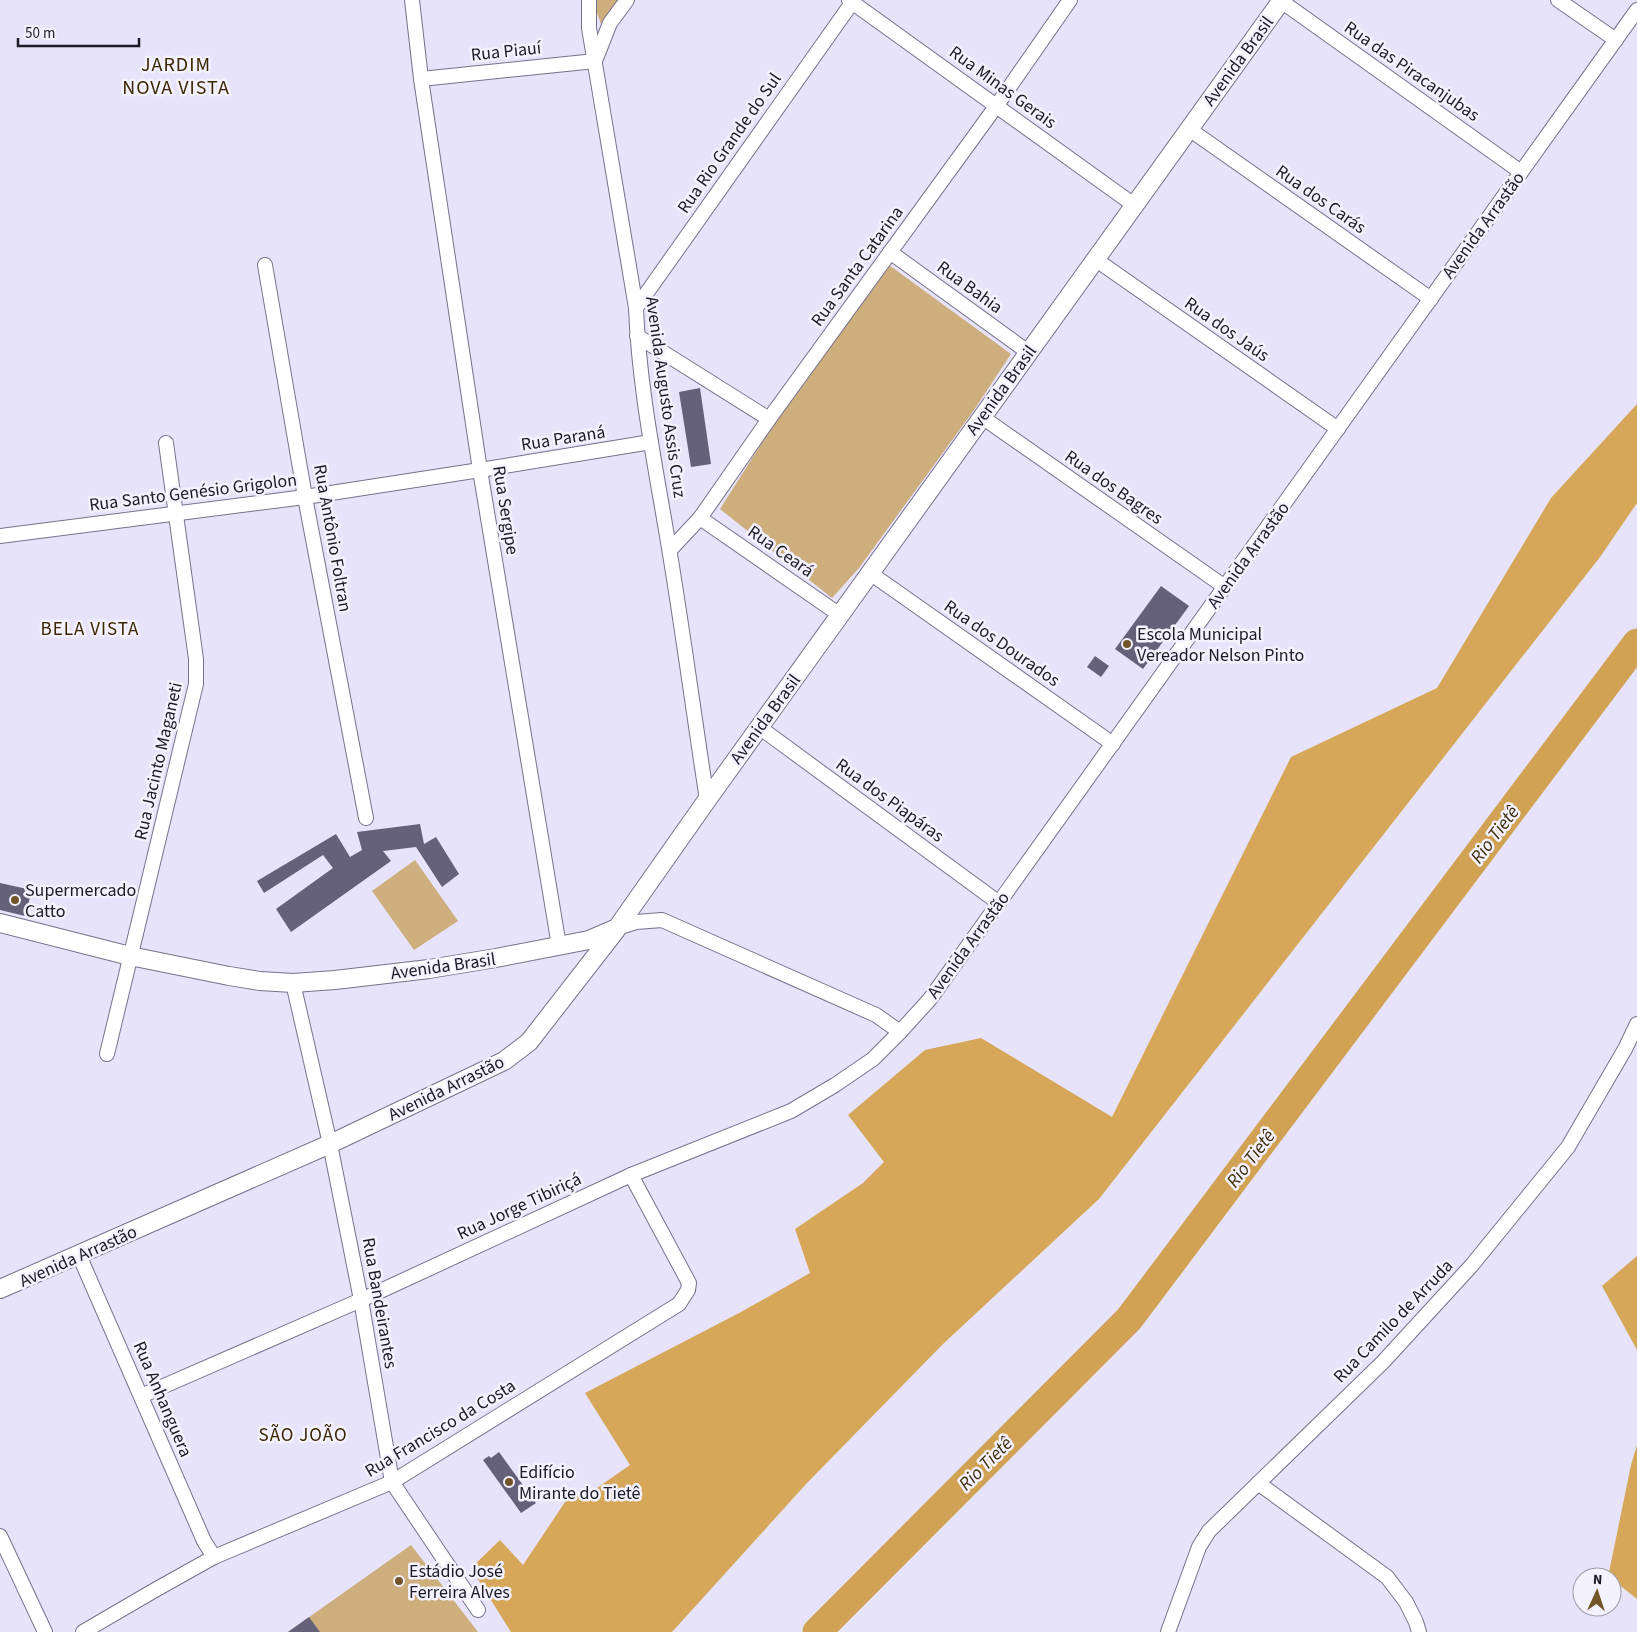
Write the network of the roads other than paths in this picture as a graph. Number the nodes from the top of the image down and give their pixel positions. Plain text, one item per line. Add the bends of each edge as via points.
1 (412, 0) edge
2 (589, 0) edge
3 (627, 0) edge
4 (1070, 0) edge
5 (1558, 0) edge
6 (852, 1) edge
7 (1281, 1) edge
8 (1637, 10) edge
9 (1616, 40) junction
10 (595, 61) junction
11 (421, 79) junction
12 (996, 105) junction
13 (1189, 129) junction
14 (1521, 172) junction
15 (1134, 205) junction
16 (890, 252) junction
17 (1095, 260) junction
18 (265, 265) dead end
19 (1431, 299) junction
20 (636, 308) junction
21 (637, 336) junction
22 (1028, 352) junction
23 (982, 417) junction
24 (769, 419) junction
25 (1338, 429) junction
26 (651, 442) junction
27 (166, 443) dead end
28 (480, 470) junction
29 (305, 497) junction
30 (176, 514) junction
31 (700, 518) junction
32 (0, 536) edge
33 (670, 550) junction
34 (870, 573) junction
35 (1225, 587) junction
36 (840, 615) junction
37 (759, 728) junction
38 (1113, 744) junction
39 (707, 800) junction
40 (366, 818) dead end
41 (999, 903) junction
42 (0, 923) edge
43 (617, 928) junction
44 (559, 946) junction
45 (130, 956) junction
46 (293, 983) junction
47 (1637, 1024) edge
48 (900, 1032) junction
49 (108, 1054) dead end
50 (330, 1144) junction
51 (631, 1175) junction
52 (79, 1255) junction
53 (0, 1289) edge
54 (361, 1300) junction
55 (141, 1396) junction
56 (392, 1482) junction
57 (1258, 1483) junction
58 (0, 1536) edge
59 (214, 1557) junction
60 (478, 1610) dead end
61 (45, 1632) edge
62 (83, 1632) edge
63 (1168, 1632) edge
64 (1419, 1632) edge

1 - 11 street, Rua Sergipe
2 - 10 street, Avenida Augusto Assis Cruz via 589,28
3 - 10 street via 610,23
4 - 12 street, Rua Santa Catarina
5 - 9 street
6 - 12 street, Rua Minas Gerais
6 - 20 street, Rua Rio Grande do Sul
7 - 13 street, Avenida Brasil
7 - 14 street, Rua das Piracanjubas
8 - 9 street, Avenida Arrastão
9 - 14 street, Avenida Arrastão
10 - 11 street, Rua Piauí
10 - 20 street, Avenida Augusto Assis Cruz
11 - 28 street, Rua Sergipe
12 - 15 street, Rua Minas Gerais
12 - 16 street, Rua Santa Catarina
13 - 15 street, Avenida Brasil
13 - 19 street, Rua dos Carás
14 - 19 street, Avenida Arrastão
15 - 17 street, Avenida Brasil
16 - 22 street, Rua Bahia
16 - 24 street, Rua Santa Catarina
17 - 22 street, Avenida Brasil
17 - 25 street, Rua dos Jaús
18 - 29 street, Rua Antônio Foltran
19 - 25 street, Avenida Arrastão
20 - 21 street, Avenida Augusto Assis Cruz
21 - 24 street
21 - 26 street, Avenida Augusto Assis Cruz
22 - 23 street, Avenida Brasil
23 - 34 street, Avenida Brasil
23 - 35 street, Rua dos Bagres
24 - 31 street, Rua Santa Catarina
25 - 35 street, Avenida Arrastão
26 - 28 street, Rua Paraná
26 - 33 street, Avenida Augusto Assis Cruz
27 - 30 street, Rua Jacinto Maganeti
28 - 29 street, Rua Santo Genésio Grigolon
28 - 44 street, Rua Sergipe
29 - 30 street, Rua Santo Genésio Grigolon
29 - 40 street, Rua Antônio Foltran
30 - 32 street, Rua Santo Genésio Grigolon
30 - 45 street, Rua Jacinto Maganeti via 196,658 196,684
31 - 33 street, Rua Santa Catarina
31 - 36 street, Rua Ceará
33 - 39 street, Avenida Augusto Assis Cruz
34 - 36 street, Avenida Brasil
34 - 38 street, Rua dos Dourados
35 - 38 street, Avenida Arrastão
36 - 37 street, Avenida Brasil
37 - 39 street, Avenida Brasil
37 - 41 street, Rua dos Piapáras
38 - 41 street, Avenida Arrastão
39 - 43 street, Avenida Brasil
41 - 48 street, Avenida Arrastão via 930,999
42 - 45 street, Avenida Brasil
43 - 44 street, Avenida Brasil via 589,940
43 - 48 street via 636,922 662,920 876,1015
43 - 50 street, Avenida Arrastão via 529,1042 504,1061
44 - 46 street, Avenida Brasil via 429,969
45 - 46 street, Avenida Brasil via 229,976
45 - 49 street, Rua Jacinto Maganeti
46 - 50 street, Rua Bandeirantes
47 - 57 street, Rua Camilo de Arruda via 1568,1147 1472,1265 1383,1362
48 - 51 street, Rua Jorge Tibiriçá via 873,1059 791,1111
50 - 52 street, Avenida Arrastão
50 - 54 street, Rua Bandeirantes
51 - 54 street, Rua Jorge Tibiriçá
51 - 56 street, Rua Francisco da Costa via 689,1283 679,1304
52 - 53 street, Avenida Arrastão
52 - 55 street, Rua Anhanguera
54 - 55 street, Rua Jorge Tibiriçá
54 - 56 street, Rua Bandeirantes
55 - 59 street, Rua Anhanguera via 204,1541
56 - 59 street, Rua Francisco da Costa
56 - 60 street, Rua Bandeirantes
57 - 63 street, Rua Camilo de Arruda via 1209,1531 1199,1547
57 - 64 street via 1387,1577 1406,1602
58 - 61 street
59 - 62 street, Rua Francisco da Costa

